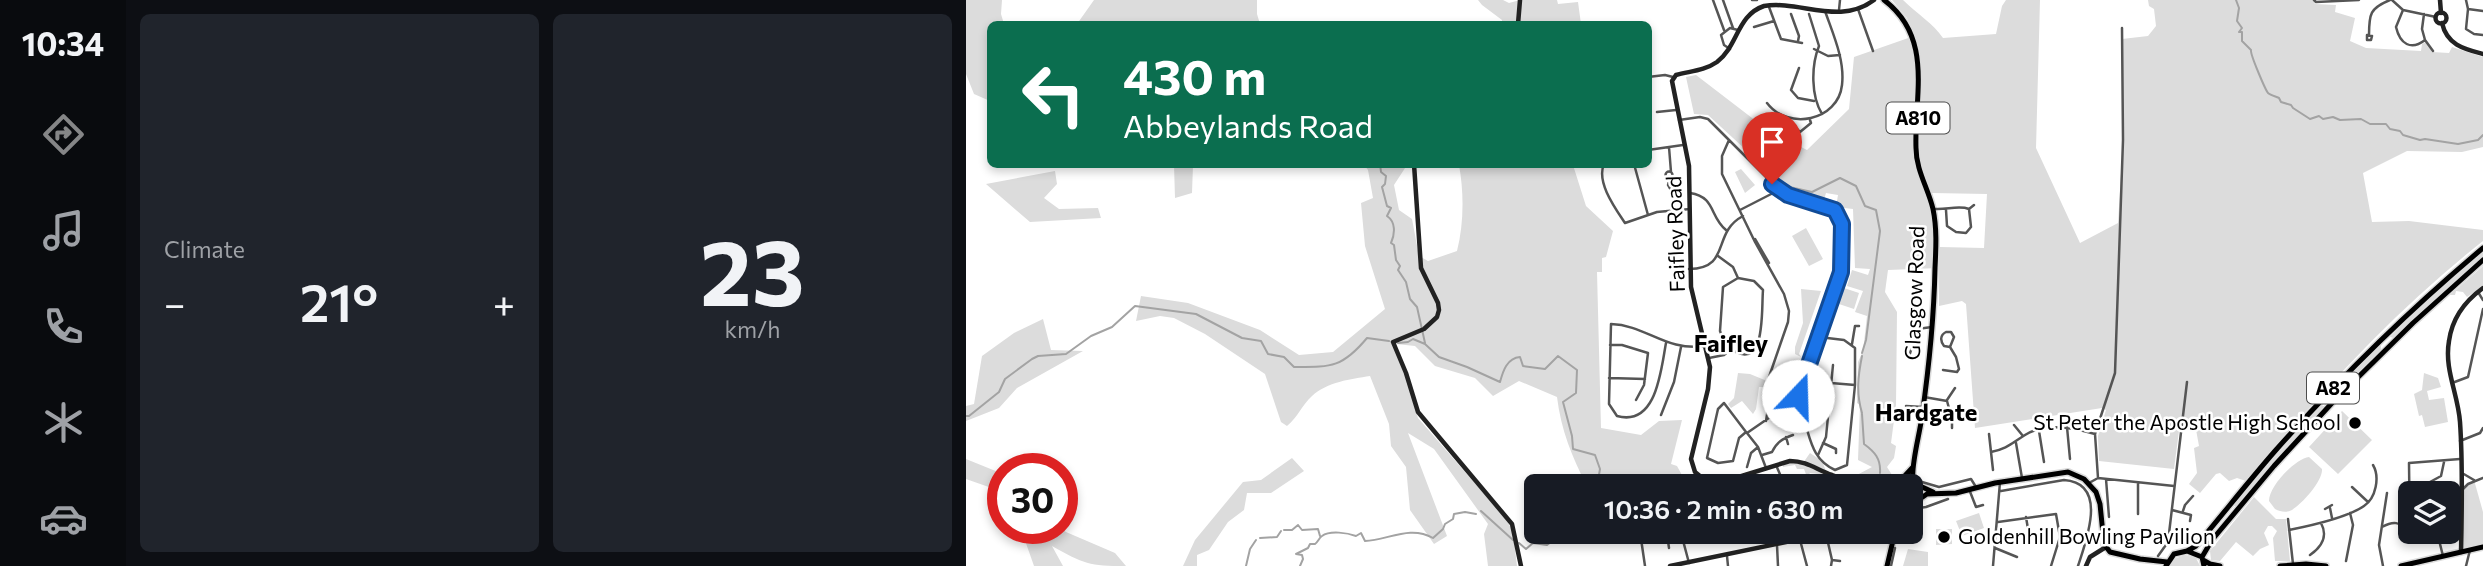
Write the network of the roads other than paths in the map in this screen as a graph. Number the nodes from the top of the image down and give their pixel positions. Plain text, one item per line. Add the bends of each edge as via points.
1 (1520, 0) edge
2 (1713, 0) edge
3 (1723, 0) edge
4 (1755, 0) edge
5 (1808, 0) edge
6 (1840, 0) edge
7 (1874, 0) edge
8 (2314, 0) edge
9 (2359, 0) edge
10 (2391, 0) edge
11 (2440, 0) edge
12 (2466, 0) edge
13 (1778, 1) edge
14 (1887, 1) edge
15 (1768, 5) junction
16 (1760, 7) junction
17 (1808, 7) junction
18 (1824, 9) junction
19 (1858, 9) junction
20 (2468, 9) junction
21 (1839, 10) junction
22 (2403, 10) junction
23 (2483, 11) edge
24 (1809, 14) dead end
25 (2424, 14) junction
26 (1791, 15) dead end
27 (2439, 15) junction
28 (1518, 21) edge
29 (1774, 21) junction
30 (2442, 23) junction
31 (1754, 27) dead end
32 (1732, 28) junction
33 (2122, 28) dead end
34 (1724, 30) junction
35 (1739, 31) junction
36 (2369, 35) dead end
37 (2483, 35) edge
38 (2426, 40) junction
39 (2403, 43) junction
40 (2397, 48) dead end
41 (1730, 49) junction
42 (1815, 50) junction
43 (1873, 51) dead end
44 (2434, 51) dead end
45 (2483, 54) edge
46 (1840, 55) junction
47 (1793, 69) dead end
48 (1652, 77) edge
49 (1673, 77) junction
50 (1814, 101) junction
51 (1767, 103) dead end
52 (1676, 110) junction
53 (1657, 112) dead end
54 (1822, 114) junction
55 (1788, 118) junction
56 (1810, 119) junction
57 (1678, 120) junction
58 (1729, 140) junction
59 (1685, 145) junction
60 (1669, 146) junction
61 (1652, 149) edge
62 (1413, 168) edge
63 (1603, 168) edge
64 (1635, 168) edge
65 (1670, 178) dead end
66 (1779, 190) junction
67 (1690, 193) junction
68 (1974, 205) dead end
69 (1690, 209) junction
70 (1933, 209) junction
71 (1969, 209) junction
72 (1740, 210) junction
73 (1946, 210) junction
74 (1648, 215) junction
75 (1743, 216) junction
76 (1726, 230) junction
77 (2483, 248) edge
78 (1718, 256) junction
79 (2483, 260) edge
80 (1689, 269) junction
81 (1738, 278) junction
82 (2483, 288) edge
83 (2478, 292) junction
84 (2483, 300) edge
85 (2483, 309) edge
86 (1859, 326) dead end
87 (1932, 327) junction
88 (1819, 337) junction
89 (1931, 338) junction
90 (1941, 339) junction
91 (2383, 339) junction
92 (1666, 343) junction
93 (1852, 344) junction
94 (1610, 345) junction
95 (2389, 345) junction
96 (1705, 346) junction
97 (1681, 347) junction
98 (1950, 347) junction
99 (1730, 350) junction
100 (1909, 357) dead end
101 (1709, 358) junction
102 (1833, 365) dead end
103 (1943, 370) dead end
104 (1609, 378) junction
105 (1645, 379) junction
106 (2188, 382) dead end
107 (1831, 383) junction
108 (2452, 383) junction
109 (1855, 385) junction
110 (1955, 388) dead end
111 (1635, 391) dead end
112 (1640, 394) junction
113 (1924, 397) junction
114 (2325, 397) junction
115 (1773, 399) junction
116 (1636, 400) dead end
117 (1809, 400) dead end
118 (1947, 401) junction
119 (1792, 402) junction
120 (1829, 403) junction
121 (2332, 403) junction
122 (1906, 406) dead end
123 (1923, 407) junction
124 (1779, 412) junction
125 (1661, 415) dead end
126 (1766, 421) junction
127 (2014, 425) dead end
128 (2067, 427) junction
129 (1952, 428) dead end
130 (2483, 428) edge
131 (2039, 431) junction
132 (1747, 433) junction
133 (1989, 434) dead end
134 (1793, 435) dead end
135 (2095, 435) junction
136 (2023, 436) junction
137 (1786, 438) junction
138 (2460, 441) junction
139 (2016, 442) junction
140 (1823, 443) junction
141 (1788, 444) dead end
142 (1758, 447) junction
143 (1991, 452) junction
144 (1836, 453) dead end
145 (1818, 454) junction
146 (1762, 455) junction
147 (2460, 458) junction
148 (2070, 459) dead end
149 (2444, 461) junction
150 (2045, 463) dead end
151 (1776, 465) junction
152 (2373, 465) dead end
153 (1747, 467) dead end
154 (1913, 467) junction
155 (1766, 468) junction
156 (1993, 470) dead end
157 (2058, 472) junction
158 (2462, 473) junction
159 (1697, 474) edge
160 (1749, 474) edge
161 (1780, 474) edge
162 (1828, 474) edge
163 (1907, 474) edge
164 (1913, 474) edge
165 (2022, 478) junction
166 (2098, 478) junction
167 (2483, 478) edge
168 (2106, 479) junction
169 (2474, 480) junction
170 (2059, 481) junction
171 (2409, 481) edge
172 (2432, 481) edge
173 (2000, 482) junction
174 (2089, 483) junction
175 (2138, 483) junction
176 (1923, 484) edge
177 (1923, 485) edge
178 (2175, 486) junction
179 (1976, 487) junction
180 (2352, 488) dead end
181 (1969, 489) junction
182 (2462, 490) junction
183 (2001, 491) junction
184 (1936, 493) junction
185 (2387, 493) dead end
186 (1923, 495) edge
187 (2193, 496) dead end
188 (1948, 499) dead end
189 (2369, 502) junction
190 (1923, 504) edge
191 (1935, 505) junction
192 (1983, 505) dead end
193 (1976, 507) junction
194 (2228, 507) junction
195 (2329, 507) dead end
196 (1971, 509) dead end
197 (2172, 510) junction
198 (2183, 511) junction
199 (2195, 512) dead end
200 (2235, 512) junction
201 (2350, 512) junction
202 (2138, 514) dead end
203 (2191, 515) junction
204 (2026, 517) junction
205 (2109, 517) dead end
206 (2332, 518) junction
207 (2288, 519) dead end
208 (2190, 521) dead end
209 (2320, 521) junction
210 (1998, 522) junction
211 (2398, 524) edge
212 (2382, 527) junction
213 (2289, 530) junction
214 (2029, 535) dead end
215 (1641, 544) edge
216 (1668, 544) edge
217 (1684, 544) edge
218 (1782, 544) edge
219 (1801, 544) edge
220 (1828, 544) edge
221 (1892, 544) edge
222 (2440, 544) edge
223 (1777, 545) junction
224 (2106, 547) junction
225 (2483, 547) edge
226 (1669, 548) dead end
227 (1895, 548) dead end
228 (1995, 548) junction
229 (2470, 550) junction
230 (2187, 551) junction
231 (2461, 552) junction
232 (2310, 555) dead end
233 (1727, 556) junction
234 (2158, 556) dead end
235 (2443, 556) junction
236 (2017, 557) dead end
237 (2140, 559) junction
238 (1832, 560) junction
239 (1840, 561) dead end
240 (2203, 561) edge
241 (2346, 561) dead end
242 (2430, 562) edge
243 (1689, 563) junction
244 (2166, 564) edge
245 (2293, 565) edge
246 (1521, 566) edge
247 (1644, 566) edge
248 (1670, 566) edge
249 (1728, 566) edge
250 (1778, 566) edge
251 (1807, 566) edge
252 (1831, 566) edge
253 (1889, 566) edge
254 (1993, 566) edge
255 (2051, 566) edge
256 (2078, 566) edge
257 (2086, 566) edge
258 (2152, 566) edge
259 (2220, 566) edge
260 (2280, 566) edge
261 (2326, 566) edge
262 (2383, 566) edge
263 (2401, 566) edge
264 (2466, 566) edge

1 - 28 street
2 - 34 street
3 - 32 street
4 - 16 street
5 - 17 street
6 - 21 street
7 - 19 street
8 - 9 street
10 - 22 street
10 - 36 street via 2377,5 2370,15
11 - 27 street
12 - 20 street
13 - 15 street
13 - 17 street
14 - 70 main road, Glasgow Road / A810 via 1907,27 1917,53 1916,158
15 - 16 street
15 - 29 street
16 - 35 street via 1746,16
17 - 18 street
18 - 21 street
18 - 46 street
19 - 21 street
19 - 43 street
20 - 23 street
20 - 37 street via 2466,29
22 - 25 street
22 - 39 street via 2396,27
24 - 42 street via 1819,46
25 - 27 street
25 - 38 street
26 - 29 street via 1800,42 1781,40
27 - 30 street via 2437,22
27 - 30 street via 2447,17
29 - 31 street
30 - 45 street via 2454,44
32 - 34 street
32 - 35 street
33 - 135 street via 2115,373
34 - 41 street via 1721,41
35 - 41 street
38 - 39 street via 2416,46
38 - 44 street
39 - 40 street
41 - 49 street via 1707,67
42 - 46 street via 1828,57
42 - 50 street
46 - 54 street via 1841,92
47 - 50 street via 1798,70 1788,90 1798,99
48 - 49 street
49 - 52 street, Faifley Road
50 - 54 street
51 - 55 street
52 - 53 street
52 - 57 street, Faifley Road
54 - 56 street
55 - 56 street
55 - 56 street via 1800,132
57 - 58 street via 1705,118
57 - 59 street, Faifley Road
58 - 66 street
58 - 72 street via 1722,156 1722,174
59 - 60 street
59 - 67 street, Faifley Road
60 - 61 street
60 - 65 street
62 - 246 street via 1422,268 1439,306 1437,317 1422,330 1394,342 1418,412 1508,516
63 - 74 street via 1609,199 1625,223
64 - 74 street
66 - 72 street
66 - 88 street via 1830,208 1842,224 1841,272
67 - 69 street, Faifley Road
67 - 76 street via 1706,198
68 - 71 street
69 - 74 street
69 - 80 street, Faifley Road
70 - 73 street
70 - 87 main road, Glasgow Road / A810
71 - 73 street
71 - 73 street via 1971,227 1966,233 1947,226
72 - 75 street
75 - 76 street
75 - 115 street via 1790,311 1769,377
76 - 78 street
77 - 91 main road, A82
78 - 80 street via 1707,267
78 - 81 street via 1733,267
79 - 95 main road, A82
80 - 96 street, Faifley Road
81 - 99 street via 1723,291 1720,331
81 - 99 street via 1754,281 1763,290 1760,338 1750,354
82 - 83 street
83 - 84 street
83 - 108 street via 2452,326 2447,360
85 - 108 street via 2468,377
86 - 93 street via 1855,326
87 - 89 main road, Glasgow Road / A810
87 - 100 street via 1917,328
88 - 93 street
88 - 119 street
89 - 90 street
89 - 113 main road, Glasgow Road / A810
90 - 98 street
90 - 98 street via 1944,333 1952,333
91 - 95 main road
91 - 114 main road, A82
92 - 94 street via 1611,324
92 - 97 street
92 - 104 street via 1657,389 1639,415 1625,418 1613,412
93 - 109 street
94 - 104 street
94 - 105 street via 1648,353
95 - 121 main road, A82
96 - 97 street
96 - 101 street, Faifley Road
97 - 125 street
98 - 103 street via 1959,369
99 - 101 street
101 - 159 street, Faifley Road via 1709,386 1691,459
102 - 107 street
104 - 105 street
105 - 112 street
106 - 178 street
107 - 109 street
107 - 120 street
108 - 138 street
109 - 145 street via 1847,465 1835,470
110 - 118 street
111 - 112 street
112 - 116 street
113 - 118 street
113 - 123 main road, Glasgow Road / A810
114 - 121 street
114 - 194 main road, A82
115 - 124 street
115 - 126 street
117 - 120 street
118 - 129 street
119 - 124 street
119 - 145 street
120 - 140 street
121 - 200 main road, A82
122 - 123 street
123 - 154 main road, Glasgow Road / A810
124 - 126 street
126 - 132 street
127 - 136 street
128 - 131 street
128 - 135 street
128 - 148 street
130 - 138 street
131 - 136 street
131 - 150 street
132 - 132 street via 1739,438 1732,461 1718,463 1707,458 1718,409 1724,403
132 - 142 street
133 - 143 street
134 - 137 street
135 - 166 street
136 - 139 street
137 - 141 street
137 - 146 street
138 - 147 street
139 - 143 street
139 - 165 street
140 - 144 street
140 - 145 street
142 - 146 street
142 - 153 street
143 - 156 street
146 - 155 street
147 - 149 street
147 - 158 street
149 - 171 street via 2409,463
149 - 172 street via 2441,476
151 - 155 street, Faifley Road
151 - 161 street
151 - 162 street, Faifley Road via 1799,461
152 - 189 street via 2377,475
154 - 163 main road
154 - 164 main road, Glasgow Road / A810
155 - 160 street, Faifley Road
157 - 165 main road
157 - 170 street
157 - 174 main road
158 - 169 street
158 - 182 street
165 - 173 main road
166 - 168 street
166 - 174 street
167 - 169 street
168 - 175 street
168 - 205 street
169 - 182 street
170 - 183 street
170 - 256 street via 2076,483 2089,498 2091,523
173 - 179 main road
173 - 183 street
174 - 224 main road via 2100,504
175 - 178 street
175 - 202 street
176 - 179 street via 1934,487 1972,479
177 - 184 main road
178 - 197 street
179 - 181 main road
180 - 189 street
181 - 184 main road
181 - 193 street
182 - 231 street
183 - 210 street
184 - 186 main road
184 - 191 street
185 - 212 street
187 - 198 street
188 - 191 street
189 - 201 street
190 - 191 street
192 - 193 street
193 - 196 street
194 - 200 street
194 - 230 main road, A82
195 - 206 street
197 - 198 street
197 - 234 street via 2168,542
198 - 203 street
199 - 203 street
200 - 240 main road, A82 via 2208,545
201 - 206 street
201 - 241 street via 2353,525
203 - 208 street
204 - 210 street
204 - 214 street
204 - 255 street via 2057,515 2060,537
206 - 209 street
207 - 213 street
209 - 213 street
209 - 232 street via 2323,542
210 - 228 street
211 - 212 street
212 - 262 street
213 - 245 street
215 - 247 street
216 - 226 street
217 - 243 street
218 - 223 street
219 - 251 street
220 - 238 street
221 - 253 main road
222 - 235 street
223 - 233 street
223 - 250 street
224 - 237 main road via 2114,554
224 - 257 street via 2090,557
225 - 229 main road
227 - 253 street
228 - 236 street
228 - 254 street
229 - 231 main road
229 - 264 street
230 - 240 main road
230 - 244 main road, A82 via 2174,554
231 - 235 main road
233 - 243 street
233 - 249 street
235 - 242 main road
237 - 244 main road
237 - 258 main road
238 - 239 street
238 - 252 street
240 - 259 main road
242 - 263 main road
243 - 248 street
245 - 260 main road
245 - 261 main road

